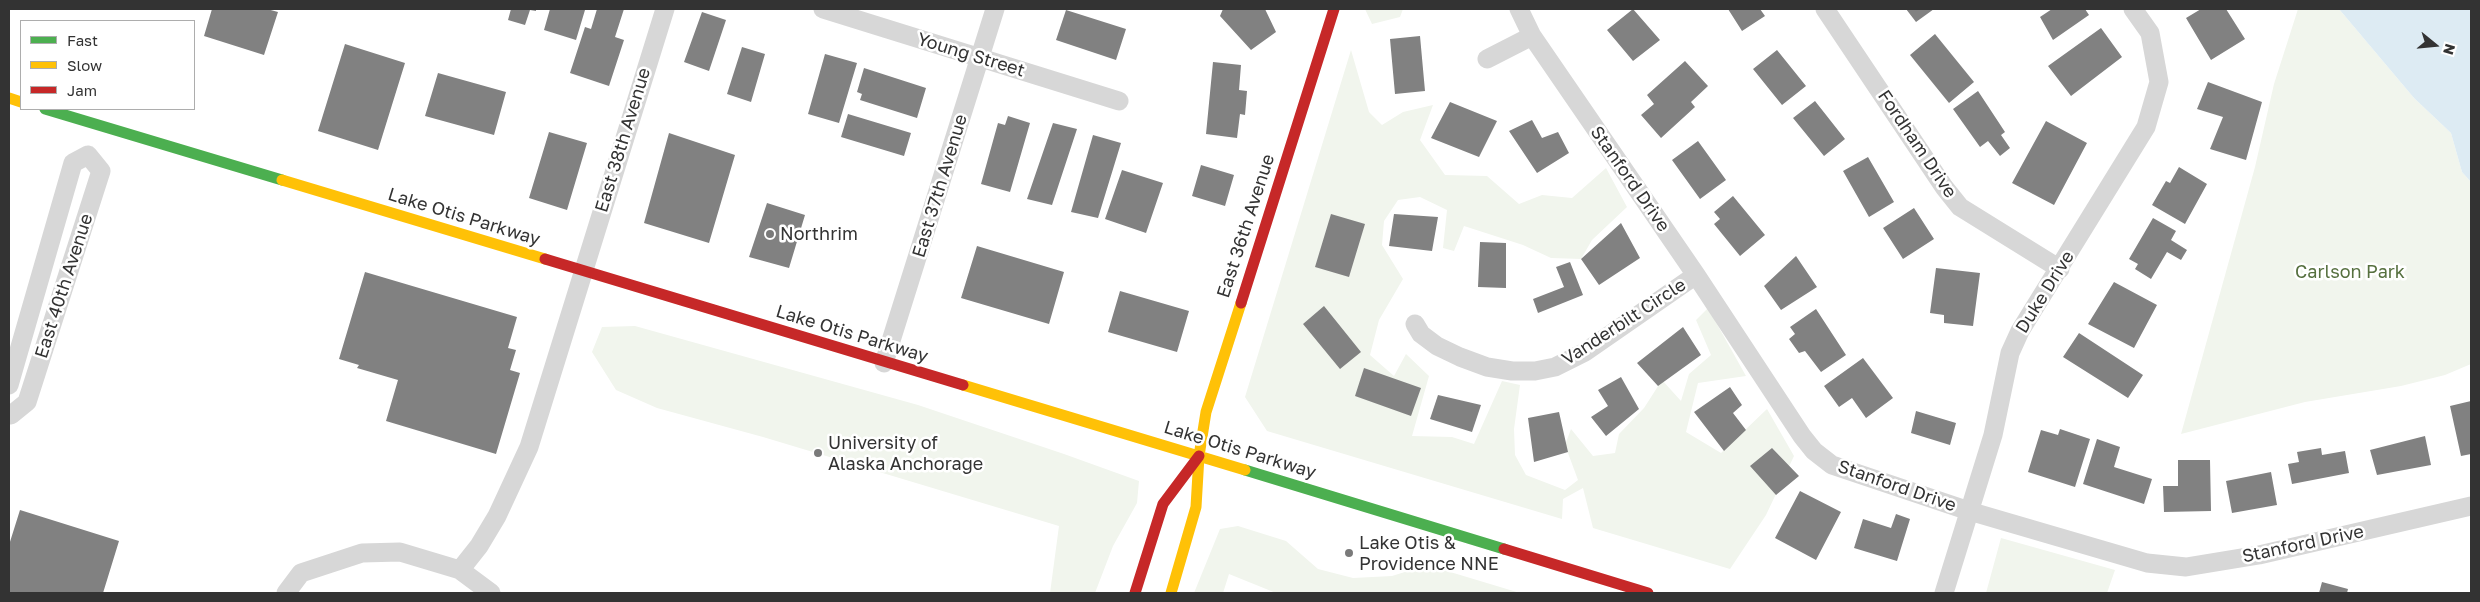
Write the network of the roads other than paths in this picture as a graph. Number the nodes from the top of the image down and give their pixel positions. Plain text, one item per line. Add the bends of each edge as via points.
1 (665, 9) edge
2 (823, 9) edge
3 (995, 9) edge
4 (1334, 9) edge
5 (1518, 9) edge
6 (1825, 9) edge
7 (2133, 9) edge
8 (1532, 36) junction
9 (980, 58) junction
10 (1487, 59) dead end
11 (1119, 101) dead end
12 (48, 110) edge
13 (94, 124) junction
14 (88, 155) junction
15 (2060, 269) junction
16 (582, 271) junction
17 (1696, 275) junction
18 (1415, 324) dead end
19 (884, 362) junction
20 (9, 385) edge
21 (10, 414) edge
22 (1199, 456) junction
23 (2471, 506) edge
24 (1969, 511) junction
25 (460, 570) junction
26 (286, 593) edge
27 (491, 593) edge
28 (1135, 593) edge
29 (1171, 593) edge
30 (1648, 593) edge
31 (1944, 593) edge

1 - 16 street, East 38th Avenue
2 - 9 street, Young Street
3 - 9 street, East 37th Avenue
4 - 22 main road, East 36th Avenue via 1206,412
5 - 8 street, Stanford Drive
6 - 15 street, Fordham Drive via 1960,207
7 - 15 street, Duke Drive via 2150,33 2159,82 2146,127
8 - 10 street
8 - 17 street, Stanford Drive
9 - 11 street, Young Street
9 - 19 street, East 37th Avenue
12 - 13 main road, Lake Otis Parkway
13 - 14 street
13 - 16 main road, Lake Otis Parkway
14 - 20 street, East 40th Avenue via 73,163
14 - 21 street, East 40th Avenue via 101,171 27,402
15 - 24 street, Duke Drive via 2020,331 2010,353 2000,411
16 - 19 main road, Lake Otis Parkway
16 - 25 street, East 38th Avenue via 529,447 496,516
17 - 18 street, Vanderbilt Circle via 1585,352 1555,367 1535,371 1486,367 1460,357 1437,346 1421,334
17 - 24 street, Stanford Drive via 1814,452 1832,465 1854,474
19 - 22 main road, Lake Otis Parkway
22 - 28 main road via 1163,504
22 - 29 main road, East 36th Avenue via 1196,507
22 - 30 main road, Lake Otis Parkway
23 - 24 street, Stanford Drive via 2259,555 2186,567 2147,564
24 - 31 street, Duke Drive
25 - 26 street via 400,552 362,553 301,573
25 - 27 street

